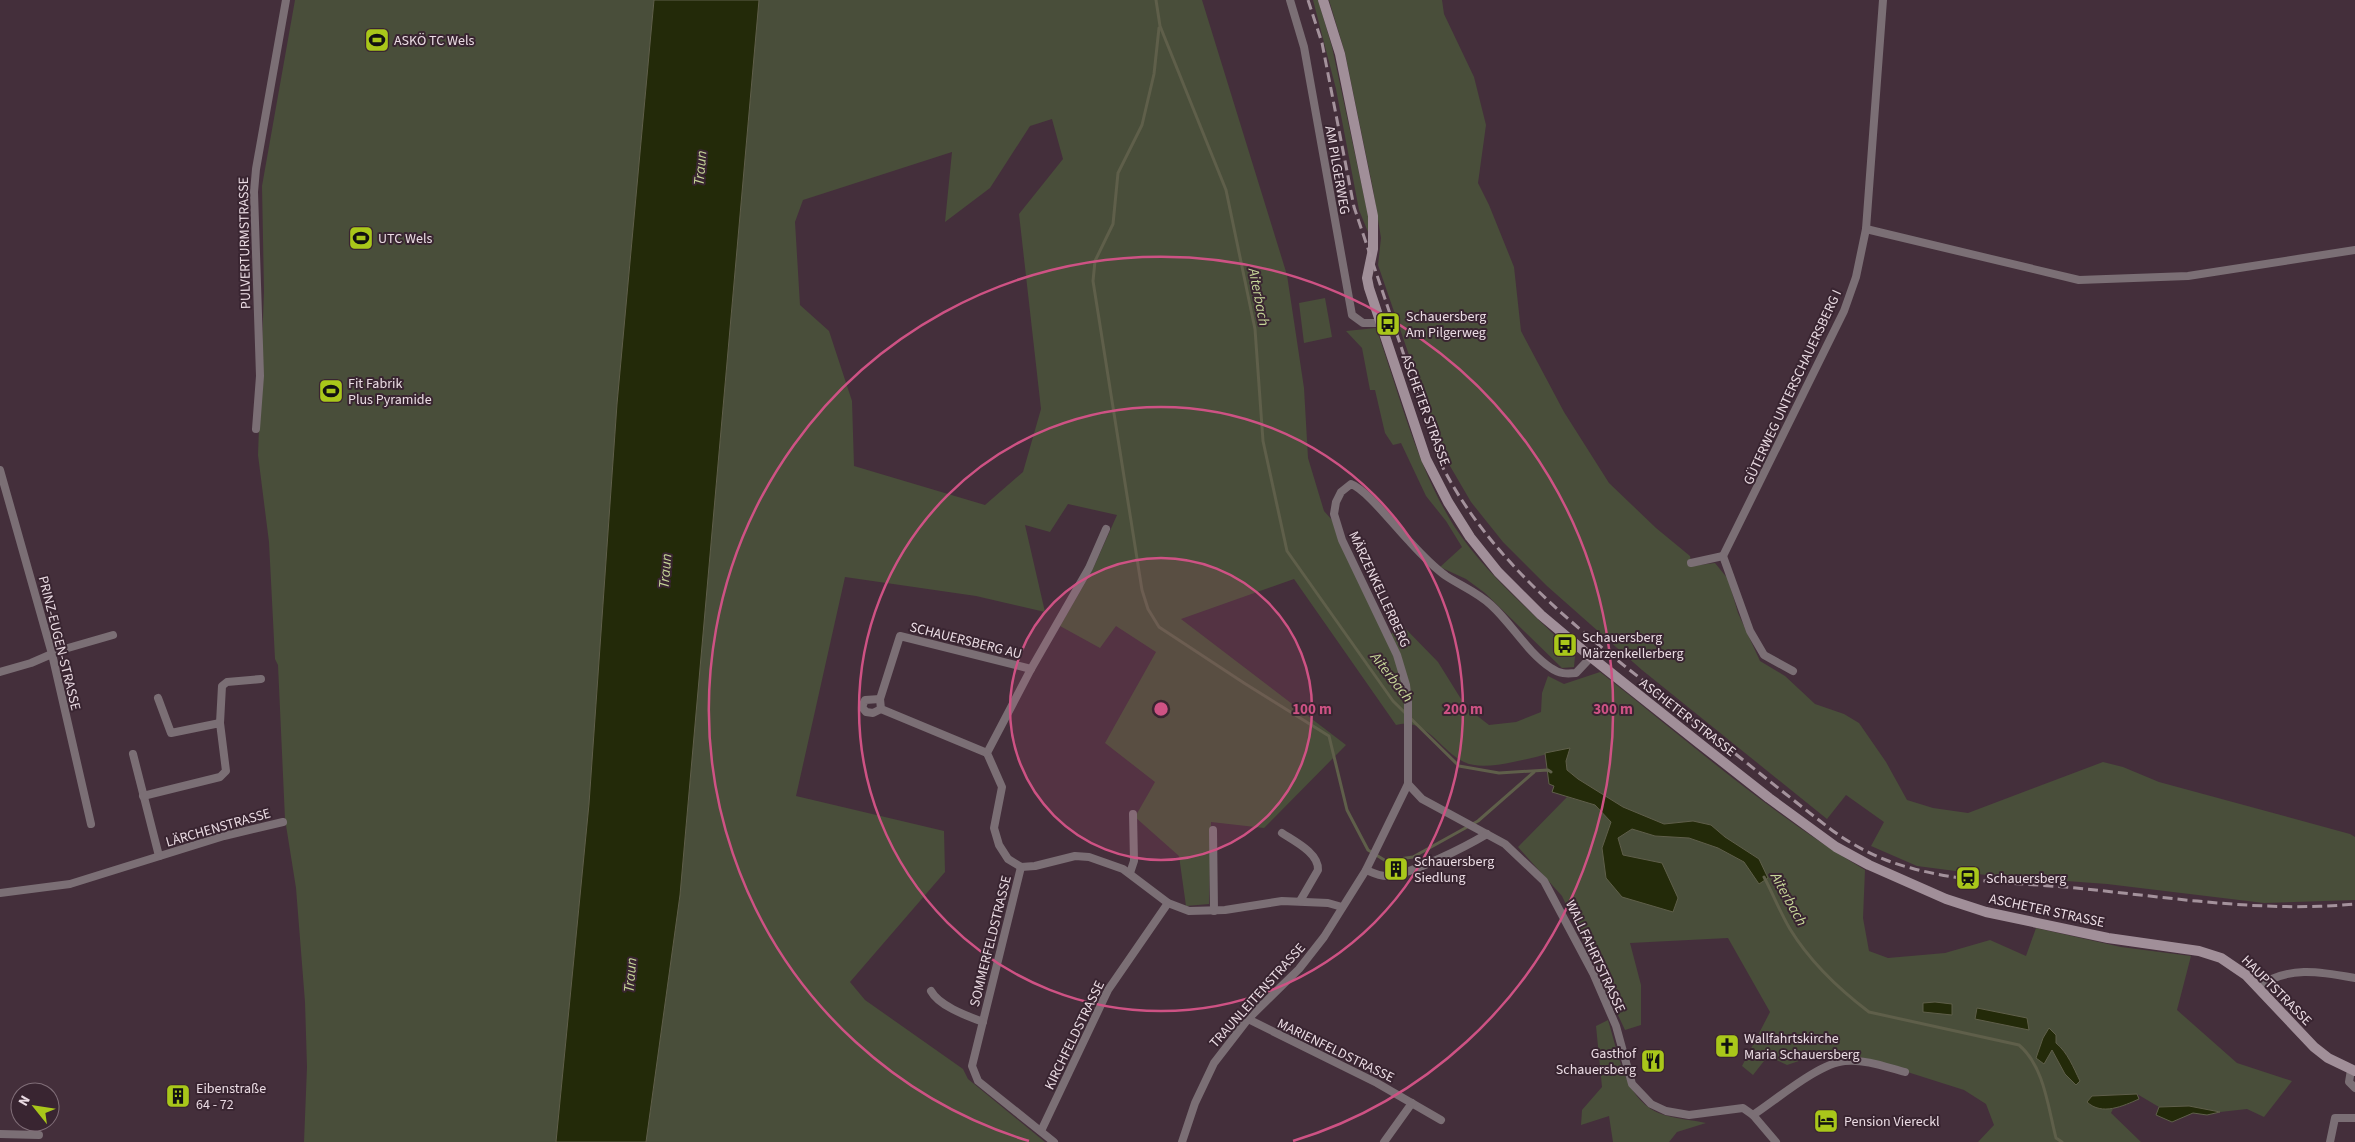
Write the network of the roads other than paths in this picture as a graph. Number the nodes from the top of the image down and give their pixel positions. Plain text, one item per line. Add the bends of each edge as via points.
1 (286, 0) edge
2 (1290, 0) edge
3 (1322, 0) edge
4 (1883, 0) edge
5 (1866, 229) junction
6 (2355, 250) edge
7 (1381, 323) junction
8 (256, 429) dead end
9 (0, 470) edge
10 (1106, 529) dead end
11 (1725, 554) junction
12 (1691, 563) dead end
13 (113, 634) dead end
14 (52, 654) junction
15 (1591, 657) junction
16 (1030, 669) junction
17 (1793, 671) dead end
18 (0, 672) edge
19 (261, 679) dead end
20 (158, 698) dead end
21 (880, 699) junction
22 (1408, 702) joint
23 (882, 709) junction
24 (220, 724) junction
25 (987, 753) junction
26 (133, 754) dead end
27 (1408, 784) junction
28 (143, 796) junction
29 (1133, 814) dead end
30 (284, 822) dead end
31 (91, 824) dead end
32 (1213, 830) dead end
33 (1282, 833) dead end
34 (1488, 834) junction
35 (159, 856) junction
36 (1368, 866) junction
37 (1021, 867) junction
38 (1130, 873) junction
39 (0, 893) edge
40 (1300, 901) junction
41 (1168, 902) junction
42 (1342, 907) junction
43 (1214, 911) junction
44 (2171, 947) joint
45 (2355, 978) edge
46 (2258, 987) junction
47 (931, 991) dead end
48 (1248, 1019) junction
49 (983, 1022) junction
50 (2353, 1070) edge
51 (1905, 1072) dead end
52 (2355, 1088) edge
53 (1412, 1103) junction
54 (1754, 1115) junction
55 (2355, 1118) edge
56 (1441, 1120) dead end
57 (1040, 1132) junction
58 (0, 1134) edge
59 (39, 1135) dead end
60 (1054, 1142) edge
61 (1182, 1142) edge
62 (1384, 1142) edge
63 (1776, 1142) edge
64 (2330, 1142) edge

1 - 8 street, PULVERTURMSTRASSE via 254,192 260,376
2 - 7 street, AM PILGERWEG via 1304,47 1352,315 1363,323
3 - 7 main road, ASCHETER STRASSE via 1340,54 1368,189 1374,235 1368,278
4 - 5 street, GÜTERWEG UNTERSCHAUERSBERG I
5 - 6 street via 2079,280 2188,276
5 - 11 street, GÜTERWEG UNTERSCHAUERSBERG I via 1856,277 1844,311
7 - 15 main road, ASCHETER STRASSE via 1426,459 1458,519 1498,572
9 - 14 street, PRINZ-EUGEN-STRASSE
10 - 16 street, SCHAUERSBERG AU via 1089,568
11 - 12 street
11 - 17 street via 1750,630 1764,655
13 - 14 street
14 - 18 street
14 - 31 street, PRINZ-EUGEN-STRASSE
15 - 22 street, MÄRZENKELLERBERG via 1576,673 1563,674 1552,669 1490,604 1434,566 1360,487 1351,484 1341,492 1334,514 1342,540 1397,655
15 - 44 main road, ASCHETER STRASSE via 1769,798 1836,847 1869,865 1946,899 1986,912 2108,938
16 - 21 street, SCHAUERSBERG AU via 900,636
16 - 25 street, SCHAUERSBERG AU
19 - 24 street via 226,682 222,686
20 - 24 street via 171,733
21 - 23 street, SCHAUERSBERG AU
21 - 23 street via 865,700 862,707 873,713
22 - 27 street, TRAUNLEITENSTRASSE
23 - 25 street
24 - 28 street via 226,772
25 - 37 street via 1002,787 994,828 999,845 1008,858
26 - 28 street, LÄRCHENSTRASSE
27 - 34 street, WALLFAHRTSTRASSE via 1422,799
27 - 36 street, TRAUNLEITENSTRASSE
28 - 35 street, LÄRCHENSTRASSE
29 - 38 street via 1134,861
30 - 35 street, LÄRCHENSTRASSE
32 - 43 street
33 - 40 street via 1309,853 1318,866
34 - 36 street via 1422,865 1388,876 1379,876
34 - 54 street, WALLFAHRTSTRASSE via 1521,858 1544,881 1555,899 1594,973 1616,1026 1632,1084 1651,1104 1666,1111 1689,1115 1743,1108
35 - 39 street, LÄRCHENSTRASSE via 70,884
36 - 42 street, TRAUNLEITENSTRASSE
37 - 38 street via 1082,856
37 - 49 street, SOMMERFELDSTRASSE
38 - 41 street
40 - 42 street
40 - 43 street
41 - 43 street via 1189,910
41 - 57 street, KIRCHFELDSTRASSE via 1108,990
42 - 48 street, TRAUNLEITENSTRASSE via 1299,969
44 - 46 main road, HAUPTSTRASSE via 2221,958 2238,968
45 - 46 street via 2305,971 2270,980
46 - 50 main road, HAUPTSTRASSE via 2314,1047
47 - 49 street, SOMMERFELDSTRASSE via 935,998
48 - 53 street, MARIENFELDSTRASSE
48 - 61 street, TRAUNLEITENSTRASSE via 1214,1063 1195,1103
49 - 57 street, SOMMERFELDSTRASSE via 972,1066 978,1081
50 - 52 street via 2349,1082
51 - 54 street via 1844,1060 1823,1066
53 - 56 street, MARIENFELDSTRASSE
53 - 62 street
54 - 63 street
55 - 64 street via 2335,1118
57 - 60 street, SOMMERFELDSTRASSE
58 - 59 street

